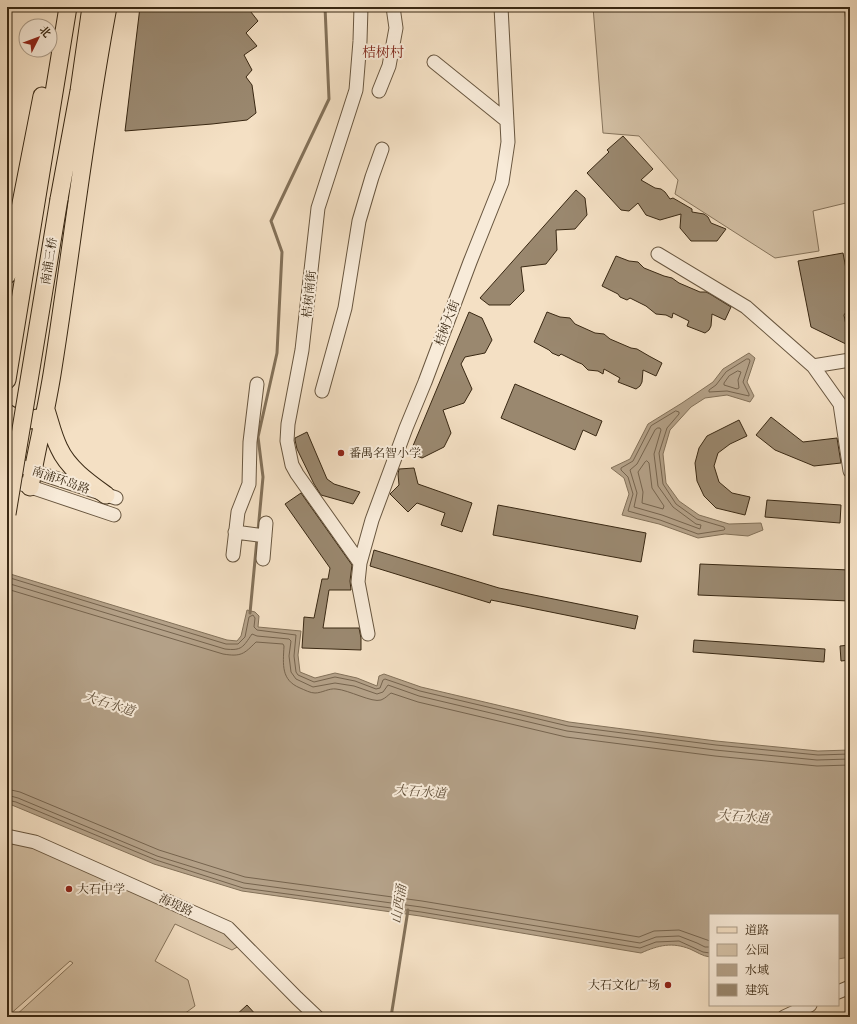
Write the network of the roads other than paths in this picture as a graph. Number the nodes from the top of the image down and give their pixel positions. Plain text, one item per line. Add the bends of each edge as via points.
1 (57, 7) edge
2 (68, 7) edge
3 (91, 7) edge
4 (108, 7) edge
5 (360, 7) edge
6 (393, 7) edge
7 (501, 7) edge
8 (434, 62) dead end
9 (379, 91) dead end
10 (507, 121) junction
11 (382, 149) dead end
12 (658, 254) dead end
13 (7, 275) edge
14 (850, 360) edge
15 (813, 366) junction
16 (7, 380) edge
17 (257, 384) dead end
18 (322, 391) dead end
19 (845, 403) edge
20 (45, 408) junction
21 (7, 414) edge
22 (7, 460) edge
23 (850, 471) edge
24 (7, 478) edge
25 (32, 479) junction
26 (111, 497) joint
27 (7, 514) edge
28 (114, 515) dead end
29 (266, 522) dead end
30 (235, 532) junction
31 (265, 536) junction
32 (233, 555) dead end
33 (263, 559) dead end
34 (360, 563) junction
35 (368, 634) dead end
36 (7, 836) edge
37 (850, 987) edge
38 (839, 992) edge
39 (850, 996) edge
40 (839, 999) edge
41 (805, 1008) edge
42 (317, 1017) edge
43 (784, 1017) edge

1 - 13 main road
2 - 16 main road, 南浦三桥
3 - 27 main road, 南浦三桥, bridge
4 - 20 main road via 98,57 53,369
5 - 34 street, 桔树南街 via 356,90 318,208 302,350 287,441 292,465 297,474
6 - 9 street via 396,28 389,66
7 - 10 street, 桔树大街
8 - 10 street
10 - 34 street, 桔树大街 via 508,142 502,182 406,428 372,520
11 - 18 street via 359,221 345,308
12 - 15 street via 746,307
14 - 15 street
15 - 19 street
17 - 30 street via 250,442 249,484 238,512
19 - 23 street
20 - 21 main road via 44,413 33,420
20 - 25 main road
20 - 26 main road via 54,436 65,458 82,477
22 - 25 street, 南浦环岛路
24 - 25 street, 南浦环岛路
25 - 26 street, 南浦环岛路
25 - 28 street, 南浦环岛路
29 - 31 street
30 - 31 street
30 - 32 street
31 - 33 street
34 - 35 street, 桔树大街 via 358,582
36 - 42 street, 海堤路 via 36,842 228,928
37 - 38 street
39 - 40 street
41 - 43 street

